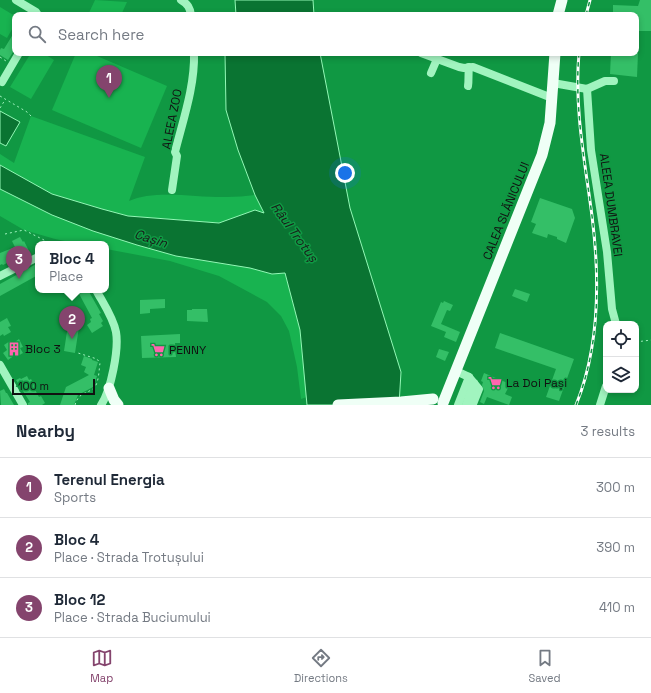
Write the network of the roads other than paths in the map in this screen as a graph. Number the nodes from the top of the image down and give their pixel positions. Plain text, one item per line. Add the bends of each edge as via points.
1 (16, 0) edge
2 (182, 0) edge
3 (562, 0) edge
4 (36, 12) edge
5 (190, 12) edge
6 (559, 12) edge
7 (17, 56) edge
8 (194, 56) edge
9 (429, 56) edge
10 (554, 56) edge
11 (437, 59) junction
12 (469, 67) junction
13 (431, 73) dead end
14 (614, 81) dead end
15 (2, 82) dead end
16 (553, 83) junction
17 (468, 86) dead end
18 (587, 89) junction
19 (552, 98) junction
20 (172, 190) dead end
21 (35, 258) edge
22 (0, 276) edge
23 (98, 293) edge
24 (615, 321) edge
25 (0, 365) edge
26 (456, 371) junction
27 (3, 377) edge
28 (473, 382) junction
29 (109, 388) junction
30 (604, 393) edge
31 (437, 402) edge
32 (404, 403) edge
33 (23, 405) edge
34 (101, 405) edge
35 (118, 405) edge
36 (338, 405) edge
37 (458, 405) edge
38 (464, 405) edge
39 (470, 405) edge
40 (600, 405) edge

1 - 4 street
2 - 5 street via 188,5
3 - 6 main road
7 - 15 street
8 - 20 street, ALEEA ZOO via 190,87 176,152
9 - 11 street
10 - 16 main road, CALEA SLĂNICULUI
11 - 12 street via 459,67
11 - 13 street
12 - 17 street
12 - 19 street
14 - 18 street via 605,81
16 - 18 street
16 - 19 main road, CALEA SLĂNICULUI
18 - 24 street, ALEEA DUMBRAVEI via 591,150
19 - 26 main road, CALEA SLĂNICULUI via 547,136 536,174
21 - 22 street
23 - 29 street via 116,332
25 - 27 street
26 - 28 street
26 - 31 main road, CALEA SLĂNICULUI
27 - 33 street
28 - 37 street
28 - 38 street
28 - 39 street via 479,389 473,404
29 - 34 street
29 - 35 main road
30 - 40 street
31 - 32 main road
32 - 36 main road

